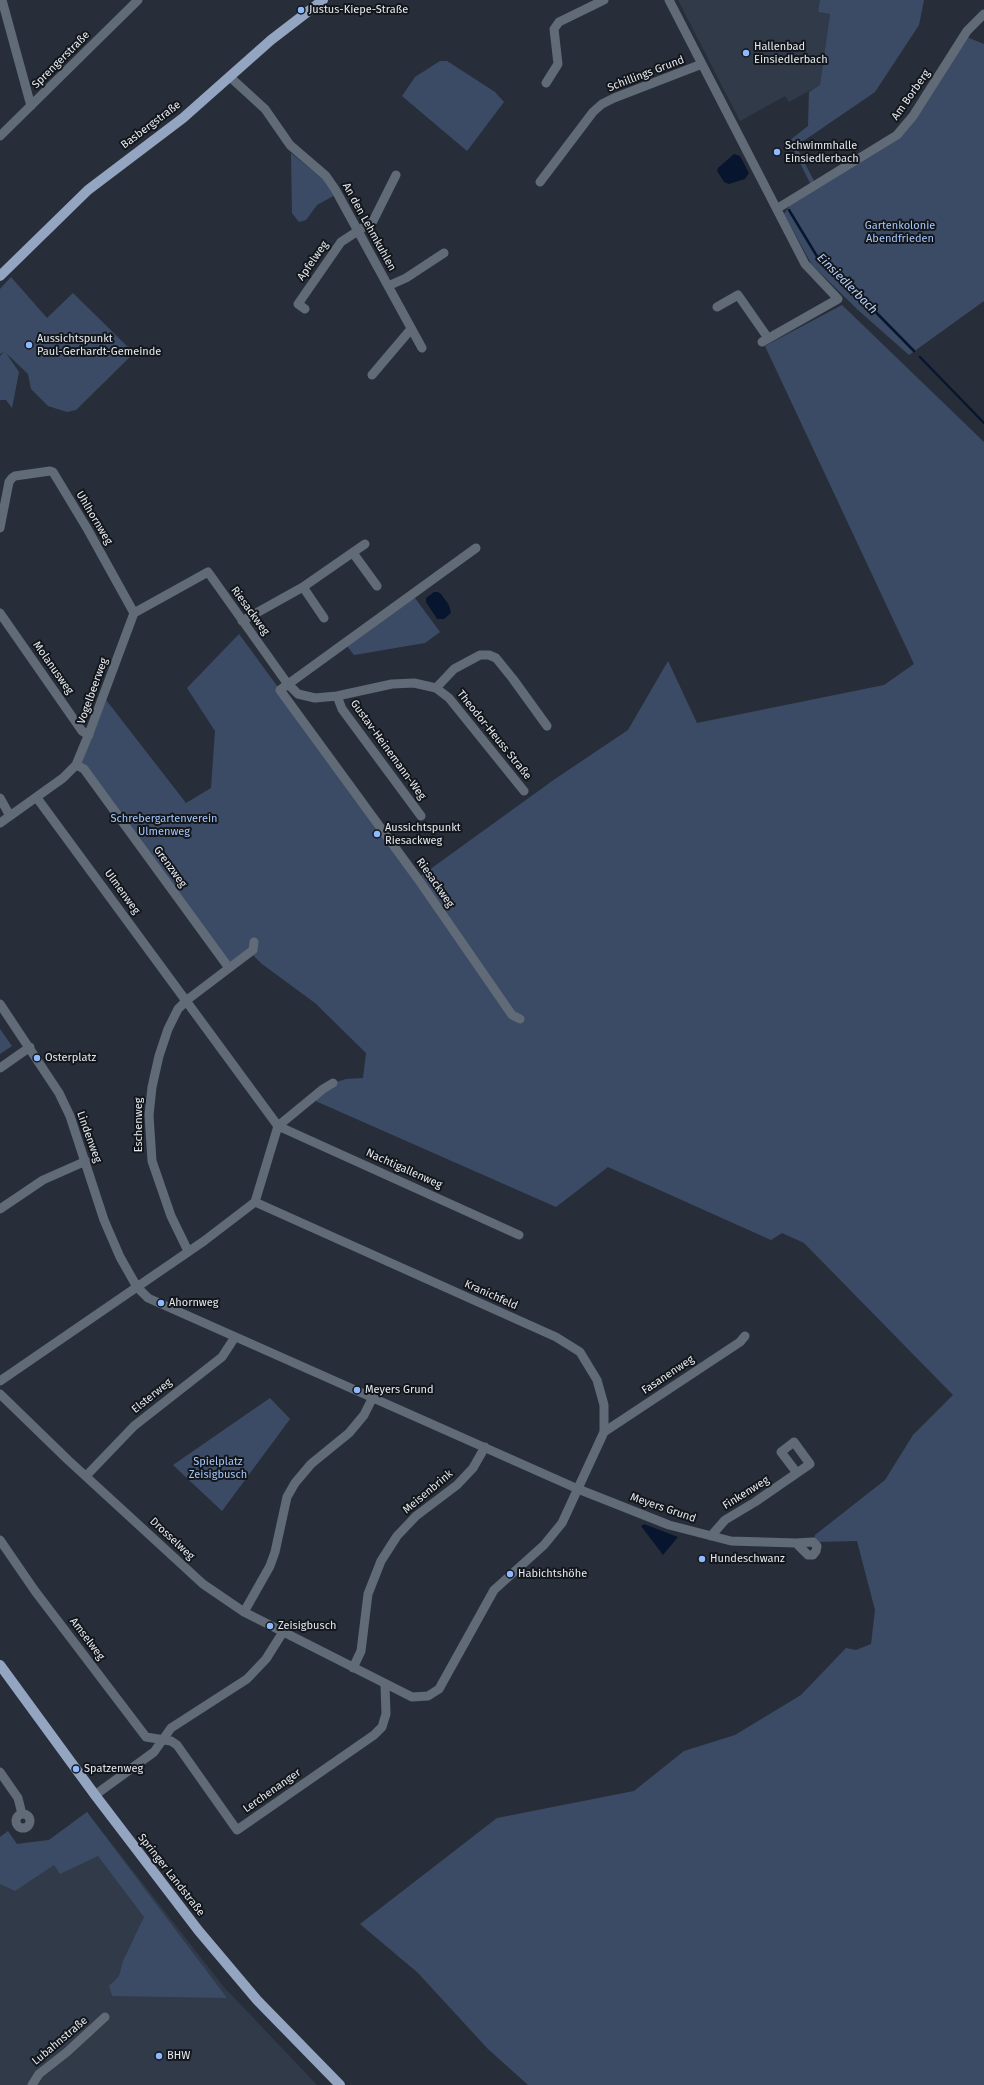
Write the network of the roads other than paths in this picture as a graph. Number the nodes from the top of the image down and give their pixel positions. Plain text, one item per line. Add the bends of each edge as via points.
1 (2, 0) edge
2 (138, 0) edge
3 (323, 0) edge
4 (604, 0) edge
5 (669, 0) edge
6 (984, 14) edge
7 (702, 64) junction
8 (230, 77) junction
9 (546, 83) dead end
10 (31, 106) junction
11 (0, 136) edge
12 (396, 175) dead end
13 (540, 182) dead end
14 (778, 208) junction
15 (360, 231) junction
16 (444, 253) dead end
17 (0, 276) edge
18 (388, 286) junction
19 (717, 307) dead end
20 (305, 310) dead end
21 (411, 329) junction
22 (422, 348) dead end
23 (372, 375) dead end
24 (0, 528) edge
25 (365, 544) dead end
26 (476, 548) dead end
27 (353, 553) junction
28 (378, 586) dead end
29 (303, 587) junction
30 (134, 612) junction
31 (0, 613) edge
32 (324, 618) dead end
33 (242, 621) junction
34 (287, 683) junction
35 (436, 688) junction
36 (337, 696) junction
37 (547, 726) dead end
38 (89, 735) junction
39 (76, 765) junction
40 (524, 790) dead end
41 (0, 798) edge
42 (37, 798) junction
43 (10, 816) junction
44 (421, 816) dead end
45 (0, 823) edge
46 (254, 942) dead end
47 (229, 968) junction
48 (187, 1000) junction
49 (0, 1004) edge
50 (520, 1019) dead end
51 (30, 1047) junction
52 (0, 1068) edge
53 (333, 1083) dead end
54 (278, 1126) junction
55 (86, 1161) junction
56 (256, 1202) junction
57 (0, 1209) edge
58 (519, 1235) dead end
59 (188, 1251) junction
60 (137, 1287) junction
61 (744, 1336) dead end
62 (235, 1337) junction
63 (0, 1381) edge
64 (0, 1394) edge
65 (373, 1397) junction
66 (604, 1432) junction
67 (485, 1447) junction
68 (797, 1473) dead end
69 (86, 1476) junction
70 (578, 1488) junction
71 (711, 1536) junction
72 (0, 1540) edge
73 (796, 1543) dead end
74 (244, 1612) junction
75 (283, 1632) junction
76 (0, 1666) edge
77 (353, 1668) junction
78 (385, 1685) junction
79 (163, 1739) junction
80 (0, 1772) edge
81 (95, 1795) junction
82 (22, 1814) dead end
83 (105, 2017) dead end
84 (32, 2085) edge
85 (340, 2085) edge

1 - 10 street
2 - 10 street, Sprengerstraße
3 - 8 main road, Basbergstraße via 271,40
4 - 9 street via 559,22 554,29 558,64
5 - 7 street
6 - 14 street, Am Borberg via 967,31 913,116 897,135
7 - 13 street, Schillings Grund via 602,104 593,112
7 - 14 street
8 - 15 street, An den Lehmkuhlen via 265,109 290,145 326,176
8 - 17 main road, Basbergstraße via 183,118 88,190
10 - 11 street, Sprengerstraße
12 - 15 street via 373,221
14 - 19 street via 805,264 838,299 765,340 738,296
15 - 18 street, An den Lehmkuhlen
15 - 20 street, Apfelweg via 341,242 298,304
16 - 18 street via 406,278
18 - 21 street, An den Lehmkuhlen
21 - 22 street, An den Lehmkuhlen
21 - 23 street
24 - 30 street, Uhlhornweg via 12,478 52,472
25 - 27 street
26 - 34 street
27 - 28 street
27 - 29 street
29 - 32 street
29 - 33 street
30 - 33 street, Riesackweg via 208,572
30 - 38 street, Vogelbeerweg
31 - 38 street, Molanusweg via 82,731
33 - 34 street, Riesackweg
34 - 36 street, Theodor-Heuss Straße via 298,694 314,698
34 - 50 street, Riesackweg via 280,690 287,702 418,878 512,1015
35 - 36 street, Theodor-Heuss Straße via 414,683 392,684
35 - 37 street via 454,669 480,655 489,655 496,658
35 - 40 street, Theodor-Heuss Straße via 449,698
36 - 44 street, Gustav-Heinemann-Weg via 342,709
38 - 39 street, Vogelbeerweg
39 - 42 street, Vogelbeerweg via 64,778
39 - 47 street, Grenzweg via 84,769
41 - 43 street
42 - 43 street, Vogelbeerweg
42 - 48 street, Ulmenweg
43 - 45 street, Vogelbeerweg
46 - 47 street via 253,950
47 - 48 street
48 - 54 street, Ulmenweg
48 - 59 street, Eschenweg via 178,1010 168,1029 159,1056 152,1087 149,1134 152,1161 171,1216
49 - 51 street, Lindenweg
51 - 52 street
51 - 55 street, Lindenweg via 59,1093
53 - 54 street
54 - 56 street
54 - 58 street, Nachtigallenweg
55 - 57 street via 43,1180
55 - 60 street, Lindenweg via 104,1220
56 - 59 street
56 - 66 street, Kranichfeld via 570,1345 580,1352 597,1380 605,1418
59 - 60 street
60 - 62 street, Meyers Grund via 148,1298
60 - 63 street
61 - 66 street, Fasanenweg
62 - 65 street, Meyers Grund
62 - 69 street, Elsterweg via 222,1357 134,1426
64 - 69 street, Drosselweg
65 - 67 street, Meyers Grund
65 - 74 street via 364,1415 349,1433 311,1464 291,1490 270,1566
66 - 70 street, Kranichfeld
67 - 70 street, Meyers Grund
67 - 77 street, Meisenbrink via 457,1485 416,1516 397,1536 381,1561 368,1594 362,1651
68 - 71 street, Finkenweg via 725,1520
69 - 74 street, Drosselweg via 203,1584
70 - 71 street, Meyers Grund via 669,1525
70 - 78 street via 562,1523 544,1545 494,1590 439,1689 420,1698
71 - 73 street, Meyers Grund via 731,1541
72 - 79 street, Amselweg via 146,1737
74 - 75 street, Drosselweg
75 - 77 street, Drosselweg
75 - 79 street via 266,1658 247,1679 171,1728
76 - 81 main road, Springer Landstraße
77 - 78 street
78 - 79 street, Lerchenanger via 386,1714 382,1727 374,1735 237,1830 176,1745
79 - 81 street via 154,1752
80 - 82 street via 18,1798
81 - 85 main road, Springer Landstraße via 198,1930 257,2000
83 - 84 street, Lubahnstraße via 39,2074

